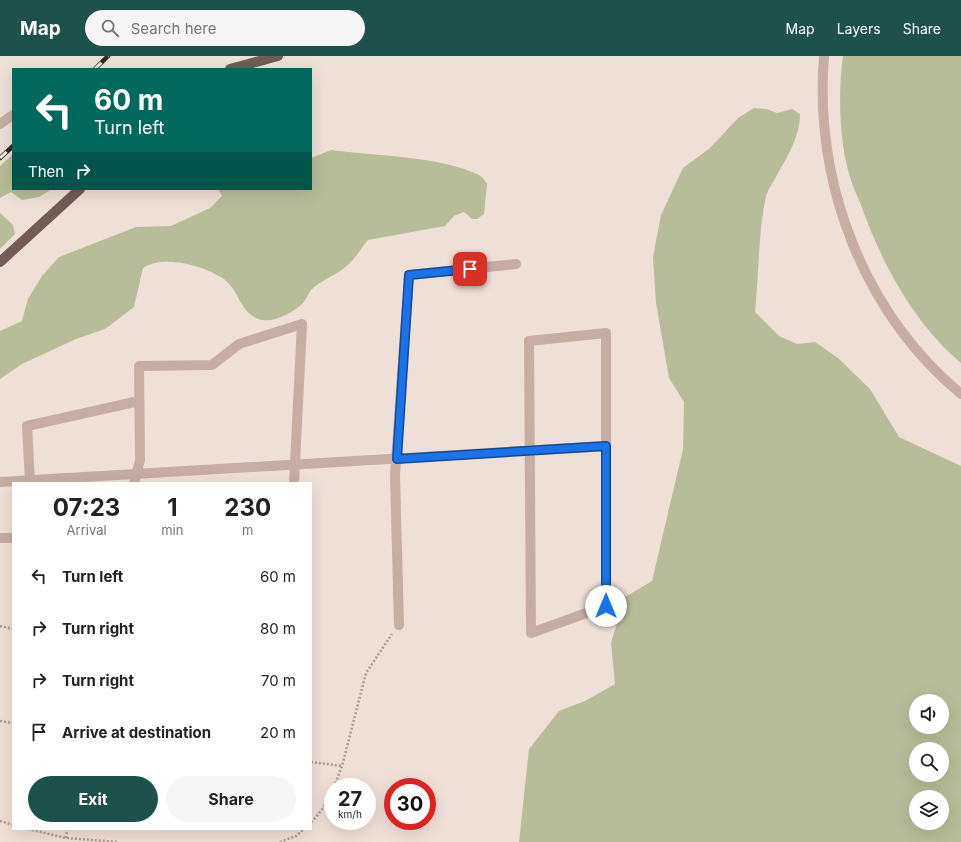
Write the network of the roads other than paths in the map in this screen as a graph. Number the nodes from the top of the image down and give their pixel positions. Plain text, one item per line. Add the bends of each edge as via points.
1 (278, 56) edge
2 (824, 56) edge
3 (234, 68) edge
4 (12, 116) edge
5 (0, 124) edge
6 (79, 190) edge
7 (0, 262) edge
8 (516, 264) dead end
9 (961, 394) edge
10 (139, 402) junction
11 (606, 446) junction
12 (530, 451) junction
13 (397, 459) junction
14 (294, 465) junction
15 (135, 479) edge
16 (30, 481) junction
17 (0, 482) edge
18 (294, 482) edge
19 (0, 538) edge
20 (12, 538) edge
21 (398, 625) road end

1 - 3 main road
2 - 9 street via 823,113 830,164 843,218 856,253 874,289 903,334 929,365
4 - 5 street
6 - 7 main road
8 - 13 street via 409,275
10 - 14 street via 139,366 212,364 239,344 302,324
10 - 15 street via 140,460
10 - 16 street via 27,426
11 - 12 street
11 - 12 street via 606,334 529,341
11 - 12 street via 606,606 531,633
12 - 13 street
13 - 14 street
13 - 21 street
14 - 15 street
14 - 18 street
15 - 16 street
16 - 17 street
19 - 20 street

